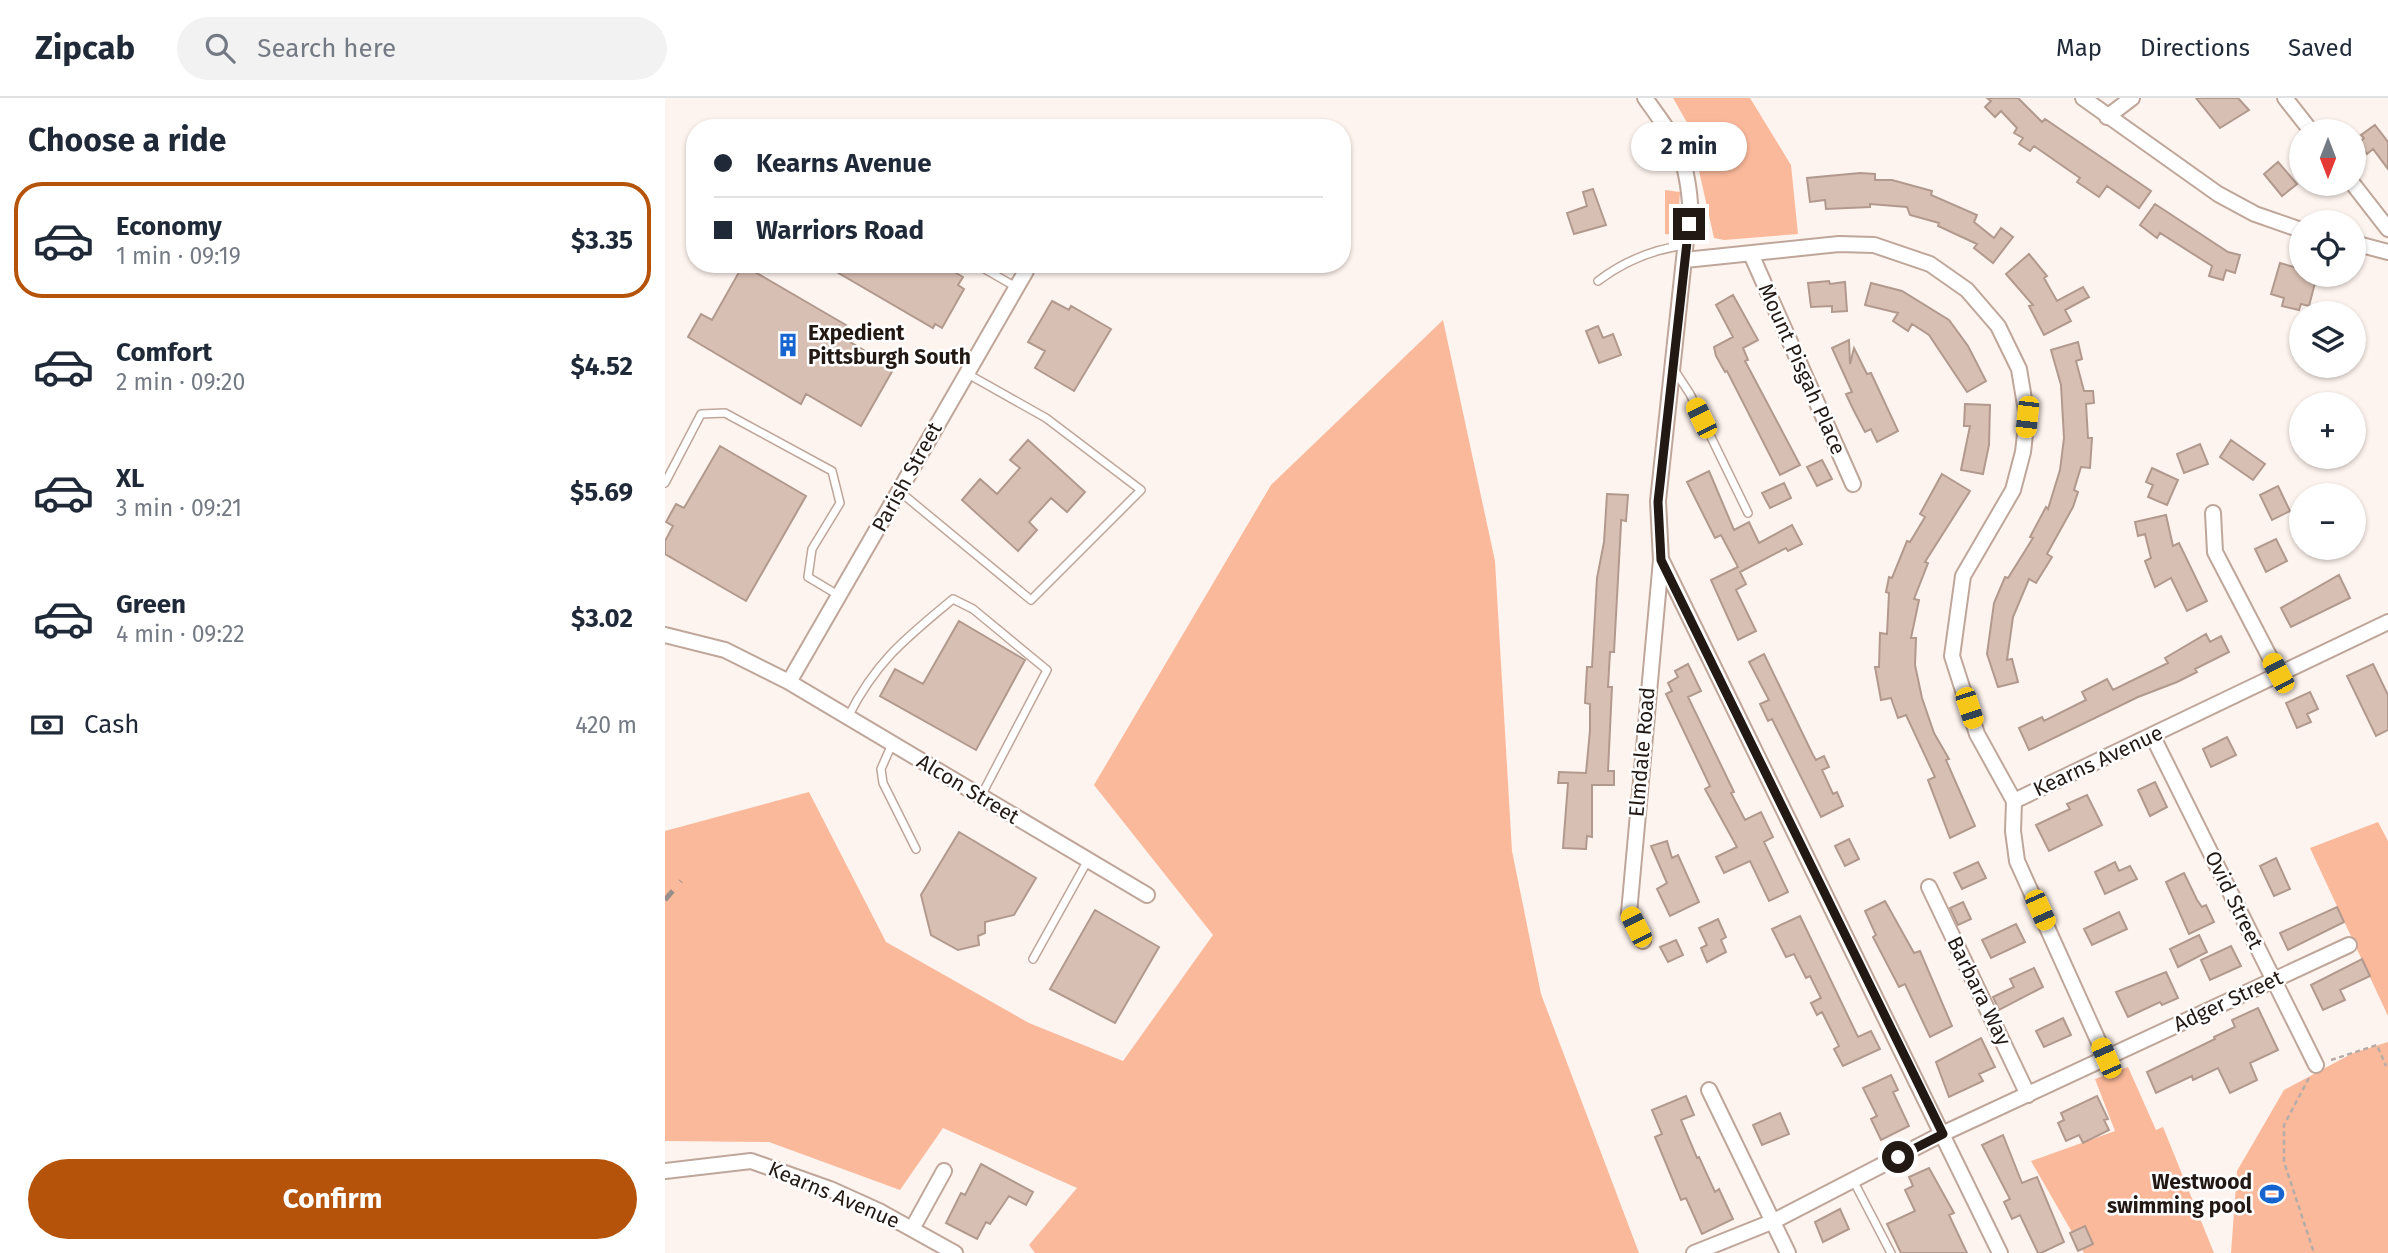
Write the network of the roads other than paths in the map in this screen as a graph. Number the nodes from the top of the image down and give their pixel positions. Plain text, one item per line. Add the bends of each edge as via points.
1 (1645, 98) edge
2 (2083, 98) edge
3 (2132, 98) edge
4 (2285, 98) edge
5 (2107, 117) junction
6 (2302, 119) edge
7 (2362, 196) edge
8 (2289, 226) edge
9 (2388, 229) edge
10 (1687, 245) junction
11 (2366, 246) edge
12 (2388, 252) edge
13 (1751, 254) junction
14 (1685, 260) junction
15 (992, 273) edge
16 (1025, 273) edge
17 (1598, 281) dead end
18 (1016, 287) junction
19 (1671, 365) junction
20 (966, 373) junction
21 (665, 483) edge
22 (1853, 484) dead end
23 (898, 490) junction
24 (1748, 513) dead end
25 (2213, 513) dead end
26 (1661, 560) junction
27 (839, 596) junction
28 (2388, 622) edge
29 (665, 635) edge
30 (2278, 673) junction
31 (789, 682) junction
32 (848, 717) junction
33 (2152, 735) junction
34 (893, 744) junction
35 (981, 796) junction
36 (2014, 801) junction
37 (916, 849) dead end
38 (1088, 860) junction
39 (1929, 887) dead end
40 (1147, 895) dead end
41 (1643, 941) dead end
42 (2349, 945) dead end
43 (1033, 959) dead end
44 (2274, 980) junction
45 (2106, 1058) junction
46 (2316, 1065) road end
47 (1709, 1090) dead end
48 (2028, 1094) junction
49 (1943, 1134) junction
50 (665, 1171) edge
51 (944, 1171) dead end
52 (1853, 1181) junction
53 (1774, 1221) junction
54 (912, 1229) junction
55 (955, 1253) edge
56 (1694, 1253) edge
57 (1789, 1253) edge
58 (1891, 1253) edge
59 (2000, 1253) edge

1 - 10 street, Elmdale Road via 1678,144 1688,173
2 - 5 street
3 - 5 street
4 - 6 street
5 - 8 street via 2218,194
7 - 9 street
10 - 14 street, Elmdale Road
10 - 17 lane via 1655,252
11 - 12 street
13 - 14 street
13 - 22 street, Mount Pisgah Place
13 - 36 street via 1839,244 1874,245 1930,264 1968,290 1998,326 2019,369 2027,417 2023,452 2013,490 1963,576 1952,656 1977,734
14 - 19 street, Elmdale Road
15 - 18 lane
16 - 18 street, Parish Street
18 - 20 street, Parish Street
19 - 24 lane
19 - 26 street, Elmdale Road via 1658,502
20 - 23 street, Parish Street
20 - 23 lane via 1046,418 1141,490 1031,600
21 - 27 lane via 701,414 725,413 832,471 840,503 812,548 808,578
23 - 27 street, Parish Street
25 - 30 street via 2214,552
26 - 41 street, Elmdale Road via 1629,913
26 - 49 street
27 - 31 street, Parish Street
28 - 30 street, Kearns Avenue
29 - 31 street, Alcon Street via 725,650
30 - 33 street, Kearns Avenue
31 - 32 street, Alcon Street
32 - 34 street, Alcon Street
32 - 35 lane via 890,652 953,599 973,608 1047,670
33 - 36 street, Kearns Avenue
33 - 44 street, Ovid Street
34 - 35 street, Alcon Street
34 - 37 lane via 881,769 883,783
35 - 38 street, Alcon Street
36 - 45 street, Kearns Avenue via 2017,861
38 - 40 street, Alcon Street
38 - 43 lane
39 - 48 street, Barbara Way
42 - 44 street, Adger Street
44 - 45 street, Adger Street
44 - 46 street, Ovid Street
45 - 48 street
47 - 53 street
48 - 49 street
49 - 52 street
49 - 59 street
50 - 54 street, Kearns Avenue via 751,1161 830,1189
51 - 54 street
52 - 53 street
52 - 58 lane
53 - 56 street
53 - 57 street
54 - 55 street, Kearns Avenue

